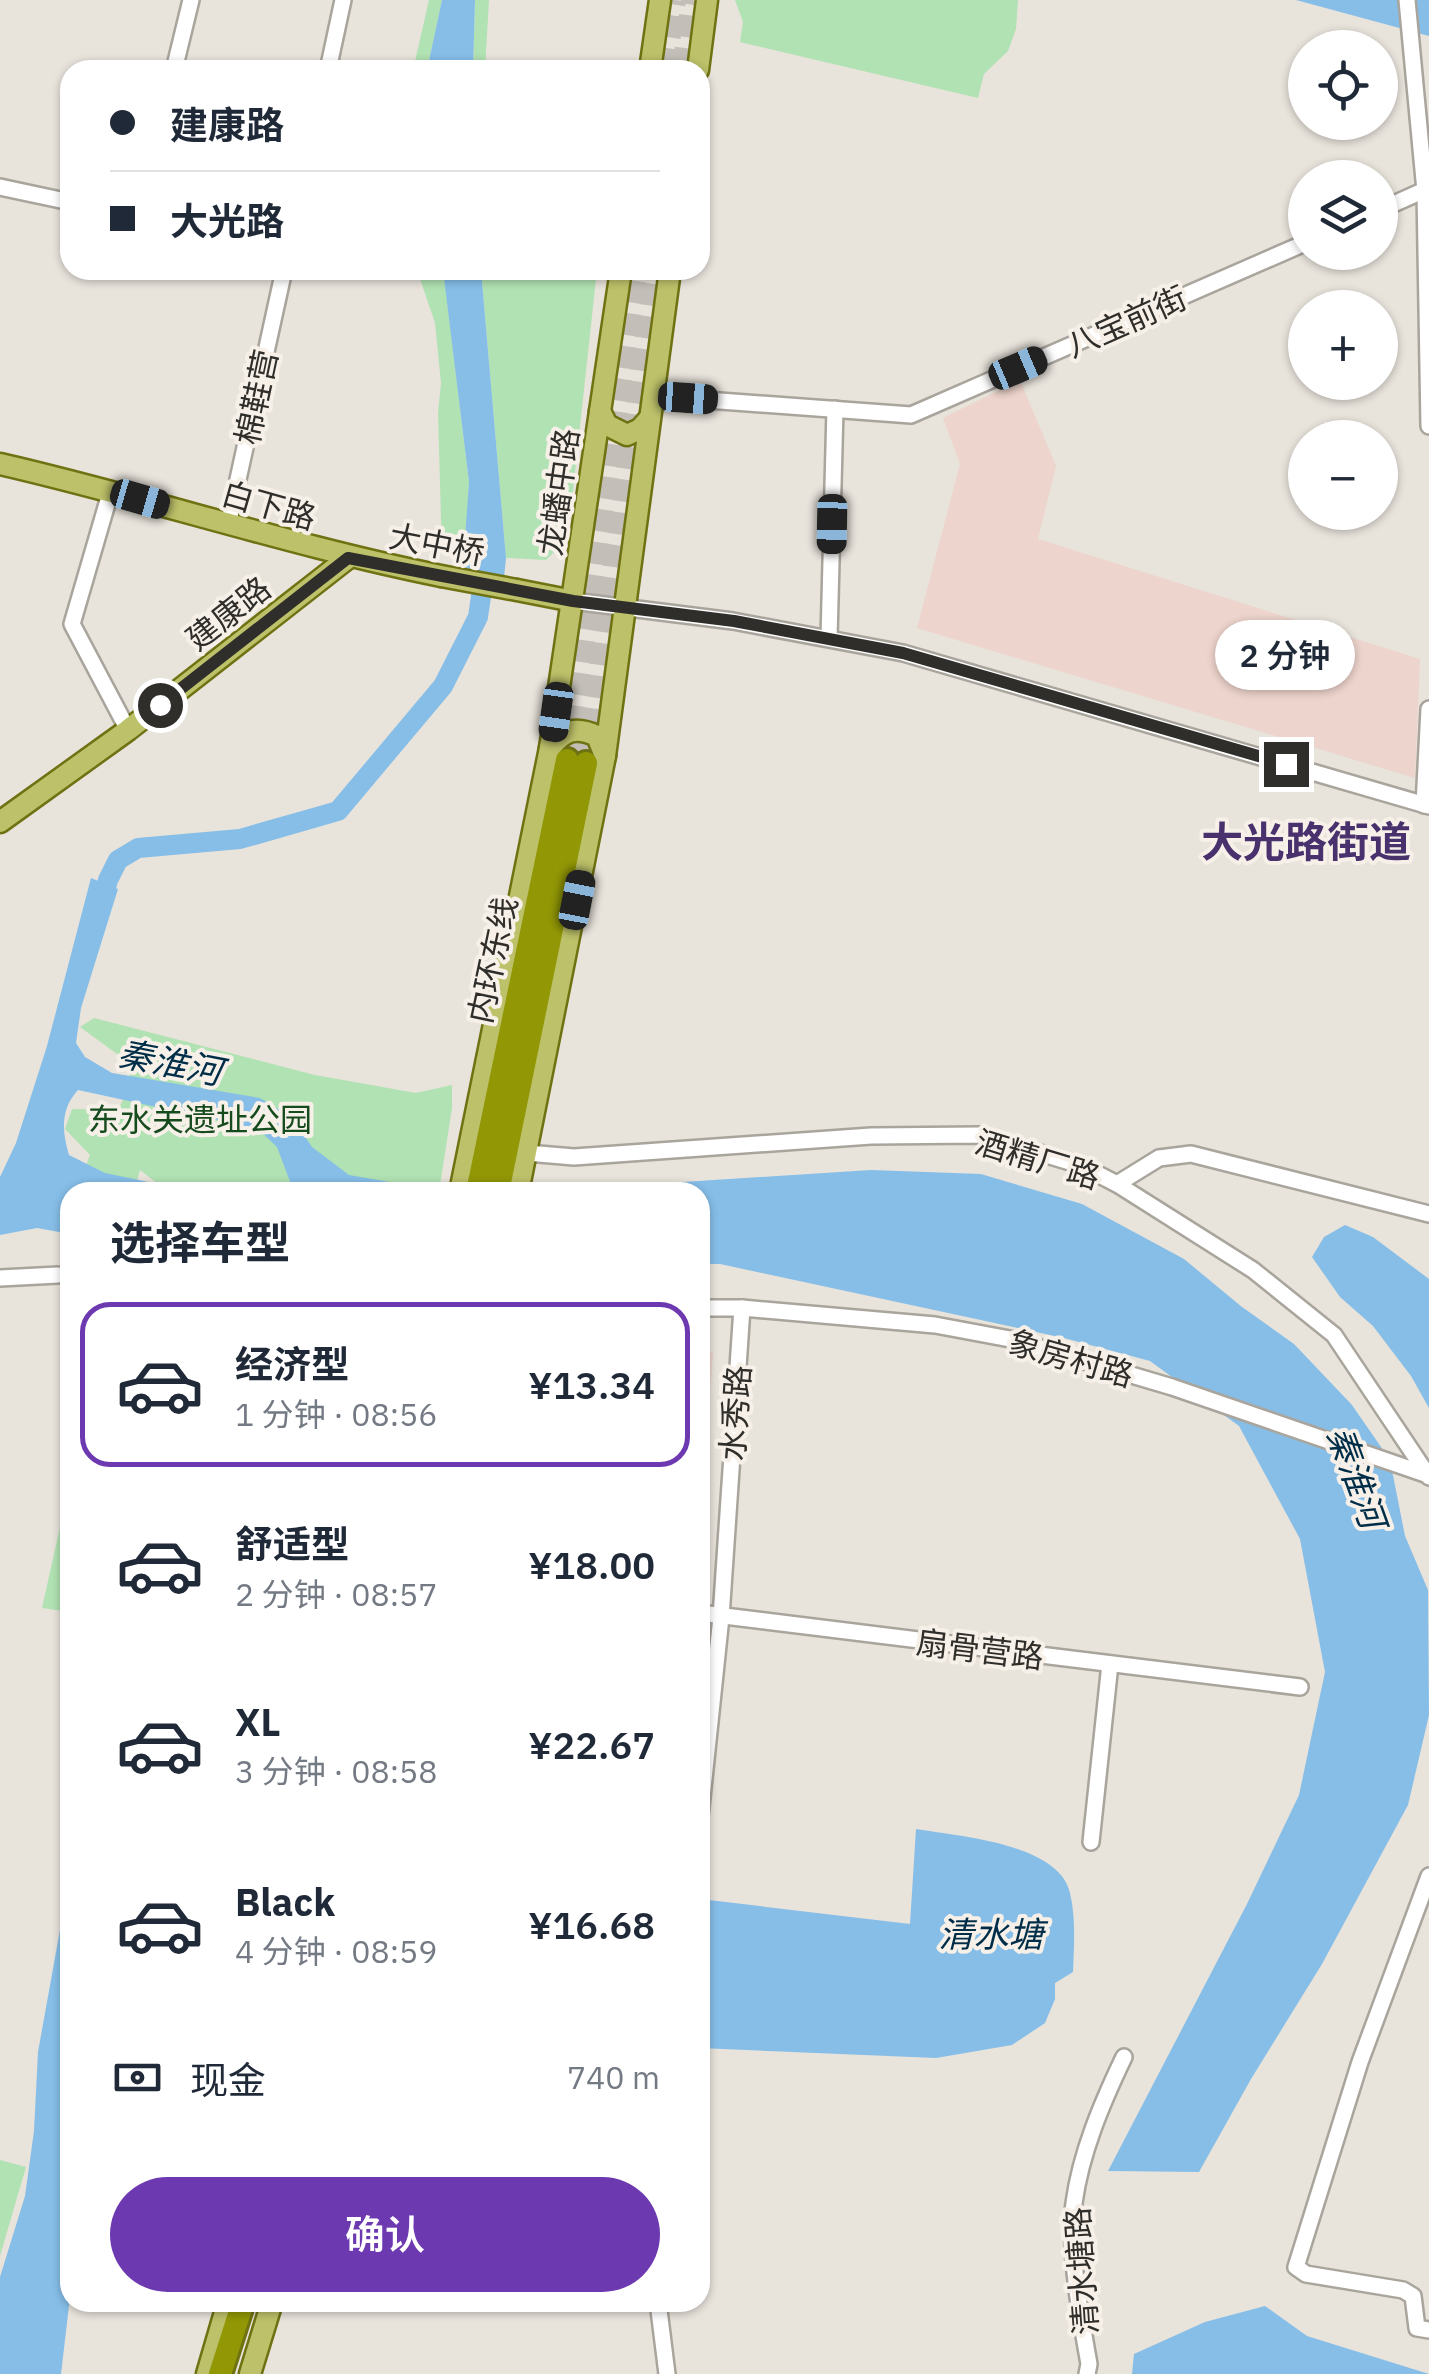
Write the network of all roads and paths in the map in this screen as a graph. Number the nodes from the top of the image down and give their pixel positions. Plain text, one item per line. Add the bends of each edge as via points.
1 (191, 0) edge
2 (344, 0) edge
3 (660, 0) edge
4 (708, 0) edge
5 (1406, 0) edge
6 (176, 60) edge
7 (330, 60) edge
8 (651, 60) edge
9 (699, 60) edge
10 (0, 186) edge
11 (1427, 190) edge
12 (60, 200) edge
13 (1398, 202) edge
14 (1288, 250) edge
15 (282, 280) edge
16 (619, 280) edge
17 (669, 280) edge
18 (652, 396) junction
19 (835, 409) junction
20 (600, 411) junction
21 (649, 419) junction
22 (1429, 426) edge
23 (0, 464) edge
24 (111, 490) junction
25 (228, 525) junction
26 (348, 558) junction
27 (573, 601) junction
28 (626, 608) junction
29 (829, 638) junction
30 (1429, 710) edge
31 (128, 730) junction
32 (577, 757) junction
33 (1426, 805) edge
34 (0, 822) edge
35 (527, 1153) junction
36 (491, 1182) edge
37 (494, 1182) edge
38 (1117, 1184) junction
39 (1429, 1214) edge
40 (58, 1276) dead end
41 (0, 1278) edge
42 (710, 1308) edge
43 (742, 1308) junction
44 (1428, 1476) edge
45 (710, 1615) edge
46 (722, 1617) junction
47 (1110, 1664) junction
48 (1300, 1686) dead end
49 (710, 1726) edge
50 (1091, 1842) dead end
51 (1429, 1876) edge
52 (1124, 2057) dead end
53 (225, 2312) edge
54 (240, 2312) edge
55 (253, 2312) edge
56 (269, 2312) edge
57 (659, 2312) edge
58 (1423, 2329) edge
59 (207, 2374) edge
60 (220, 2374) edge
61 (234, 2374) edge
62 (250, 2374) edge
63 (666, 2374) edge
64 (1087, 2374) edge

1 - 6 street
2 - 7 street
3 - 8 main road
4 - 9 main road
5 - 11 street
10 - 12 street
11 - 13 street
11 - 22 street
14 - 19 street, 八宝前街 via 911,415
15 - 25 street, 棉鞋营
16 - 20 main road, 龙蟠中路
17 - 18 main road, 龙蟠中路
18 - 19 street, 八宝前街
18 - 21 main road, 龙蟠中路
19 - 29 street
20 - 21 main road via 619,433 640,429
20 - 27 main road, 龙蟠中路
21 - 28 main road, 龙蟠中路
23 - 24 main road, 白下路
24 - 25 main road, 白下路
24 - 31 street via 72,624
25 - 26 main road, 白下路
26 - 27 main road, 大中桥, bridge
26 - 31 main road, 建康路
27 - 28 street
27 - 32 main road, 龙蟠中路
28 - 29 street
28 - 32 main road, 龙蟠中路
29 - 33 street via 903,653
30 - 33 street
31 - 34 main road, 建康路
32 - 35 main road, 龙蟠中路
32 - 36 highway, 内环东线
35 - 37 main road, 龙蟠中路
35 - 38 street, 酒精厂路 via 574,1157 980,1135
38 - 39 street via 1159,1158 1191,1154
38 - 44 street, 酒精厂路 via 1252,1270 1334,1335
40 - 41 street
42 - 43 street, 象房村路
43 - 44 street, 象房村路 via 935,1325 1010,1339
43 - 46 street, 水秀路
45 - 46 street, 扇骨营路
46 - 47 street, 扇骨营路
46 - 49 street, 水秀路
47 - 48 street, 扇骨营路
47 - 50 street
51 - 58 street via 1360,2062 1296,2267 1403,2290 1413,2296
52 - 64 street, 清水塘路 via 1083,2159 1073,2207
53 - 59 main road
54 - 60 highway
55 - 61 highway
56 - 62 main road
57 - 63 street

